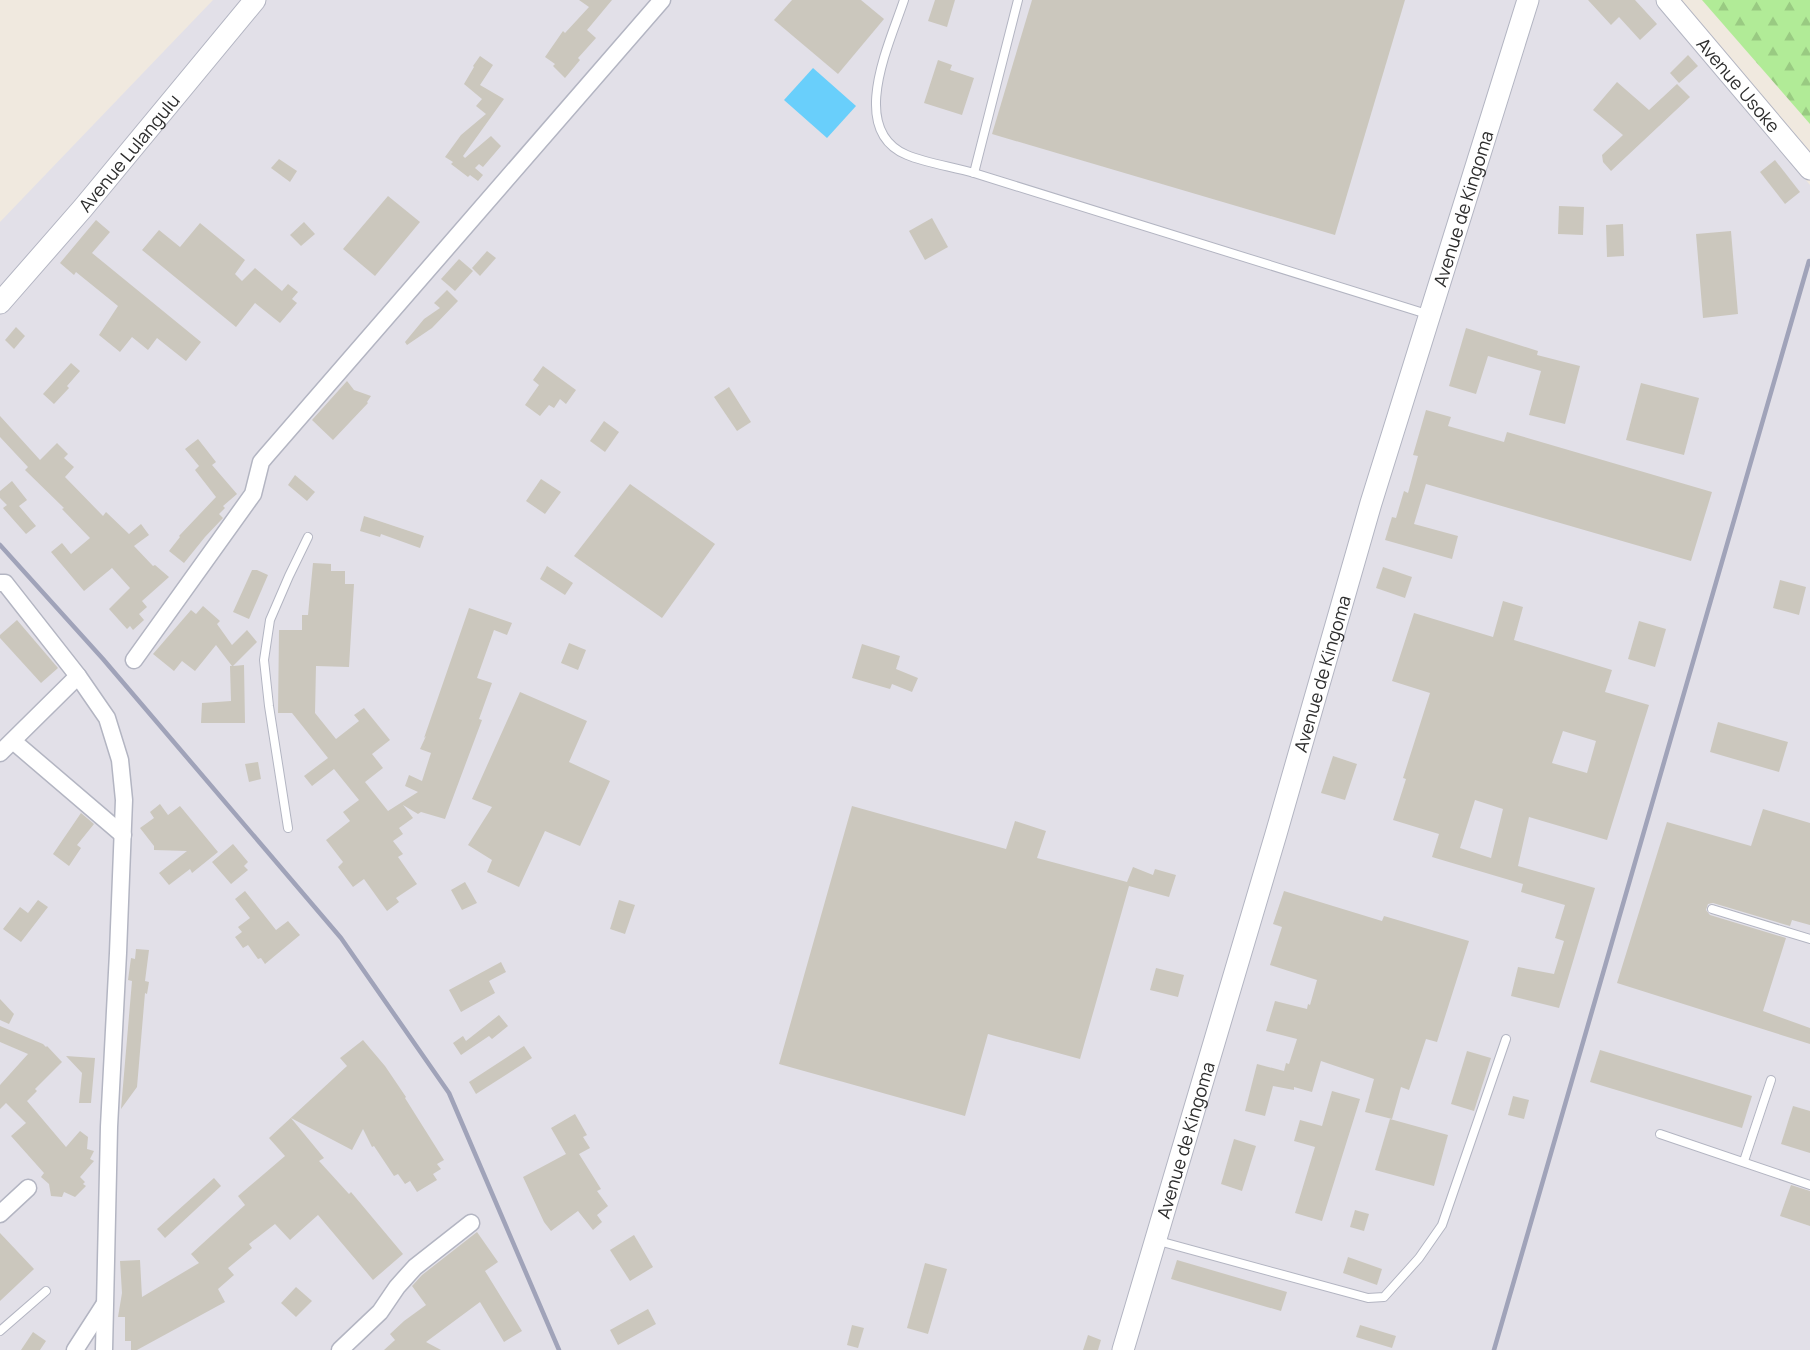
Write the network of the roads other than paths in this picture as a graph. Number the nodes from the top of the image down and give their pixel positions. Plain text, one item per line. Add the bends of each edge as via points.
1 (255, 0) edge
2 (662, 0) edge
3 (904, 0) edge
4 (1018, 0) edge
5 (1528, 0) edge
6 (1667, 0) edge
7 (1810, 169) edge
8 (974, 173) junction
9 (0, 303) edge
10 (1431, 315) junction
11 (309, 537) dead end
12 (0, 583) edge
13 (134, 660) dead end
14 (78, 676) junction
15 (6, 747) edge
16 (288, 828) dead end
17 (123, 836) junction
18 (1712, 909) dead end
19 (1810, 939) edge
20 (1506, 1039) dead end
21 (1771, 1080) dead end
22 (1660, 1134) dead end
23 (1744, 1161) junction
24 (1810, 1185) edge
25 (28, 1188) dead end
26 (0, 1214) edge
27 (471, 1223) dead end
28 (1155, 1240) junction
29 (46, 1291) dead end
30 (105, 1304) junction
31 (0, 1330) edge
32 (75, 1350) edge
33 (104, 1350) edge
34 (340, 1350) edge
35 (1123, 1350) edge

1 - 9 street, Avenue Lulangulu
2 - 13 street via 261,462 253,494
3 - 8 lane via 875,99 878,126 883,137 907,155
4 - 8 lane
5 - 10 street, Avenue de Kingoma
6 - 7 street, Avenue Usoke
8 - 10 lane
10 - 28 street, Avenue de Kingoma via 1371,503
11 - 16 lane via 270,620 264,660
12 - 14 street via 5,583
14 - 15 street
14 - 17 street via 106,718 120,760
15 - 17 street
17 - 30 street
18 - 19 lane
20 - 28 lane via 1442,1225 1384,1297 1368,1298
21 - 23 lane
22 - 23 lane
23 - 24 lane
25 - 26 street
27 - 34 street via 415,1267 380,1312
28 - 35 street, Avenue de Kingoma
29 - 31 lane
30 - 32 street
30 - 33 street

